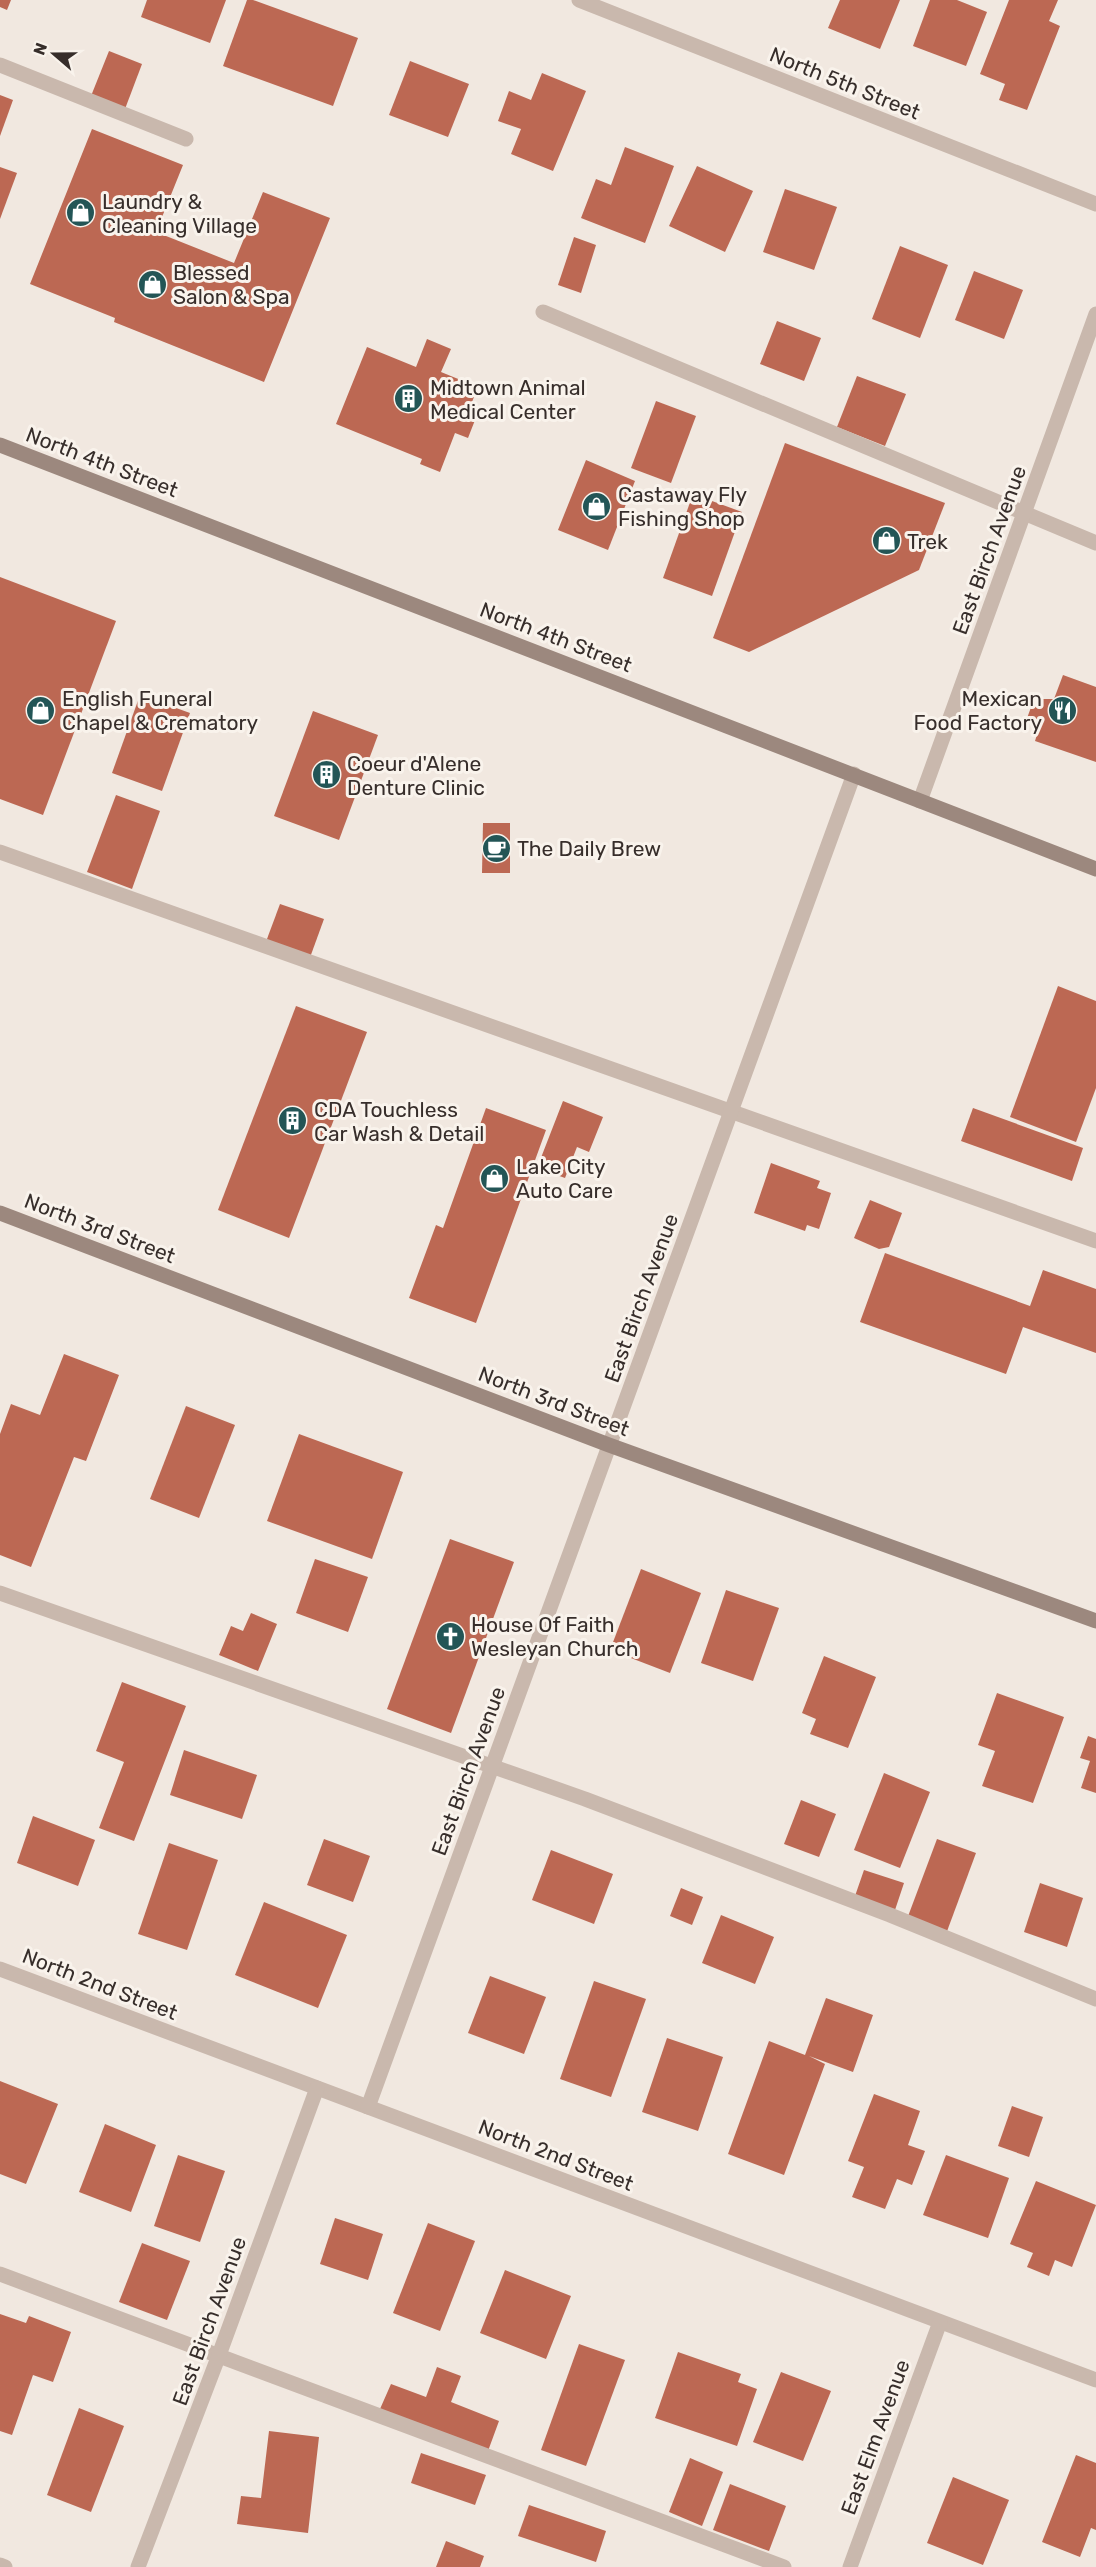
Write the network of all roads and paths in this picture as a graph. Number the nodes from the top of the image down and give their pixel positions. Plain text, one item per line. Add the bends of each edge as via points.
1 (579, 0) edge
2 (0, 65) edge
3 (186, 139) dead end
4 (1095, 200) edge
5 (543, 312) dead end
6 (1096, 314) edge
7 (0, 445) edge
8 (1024, 514) junction
9 (1096, 543) edge
10 (854, 774) junction
11 (920, 801) junction
12 (0, 852) edge
13 (1096, 869) edge
14 (731, 1112) junction
15 (0, 1213) edge
16 (1096, 1241) edge
17 (609, 1445) junction
18 (0, 1593) edge
19 (1096, 1621) edge
20 (492, 1767) junction
21 (0, 1969) edge
22 (1096, 1999) edge
23 (317, 2088) junction
24 (368, 2107) junction
25 (0, 2274) edge
26 (940, 2322) junction
27 (219, 2355) junction
28 (1096, 2380) edge
29 (0, 2565) edge
30 (5, 2567) edge
31 (138, 2567) edge
32 (784, 2567) edge
33 (850, 2567) edge

1 - 4 street, North 5th Street
2 - 3 street
5 - 8 street
6 - 8 street, East Birch Avenue
7 - 10 main road, North 4th Street
8 - 9 street
8 - 11 street, East Birch Avenue
10 - 11 main road, North 4th Street
10 - 14 street, East Birch Avenue
11 - 13 main road, North 4th Street
12 - 14 street
14 - 16 street
14 - 17 street, East Birch Avenue
15 - 17 main road, North 3rd Street
17 - 19 main road, North 3rd Street
17 - 20 street, East Birch Avenue
18 - 20 street
20 - 22 street via 890,1915
20 - 24 street, East Birch Avenue
21 - 23 street, North 2nd Street
23 - 24 street, North 2nd Street
23 - 27 street, East Birch Avenue
24 - 26 street, North 2nd Street
25 - 27 street
26 - 28 street, North 2nd Street
26 - 33 street, East Elm Avenue
27 - 31 street, East Birch Avenue
27 - 32 street
29 - 30 street

